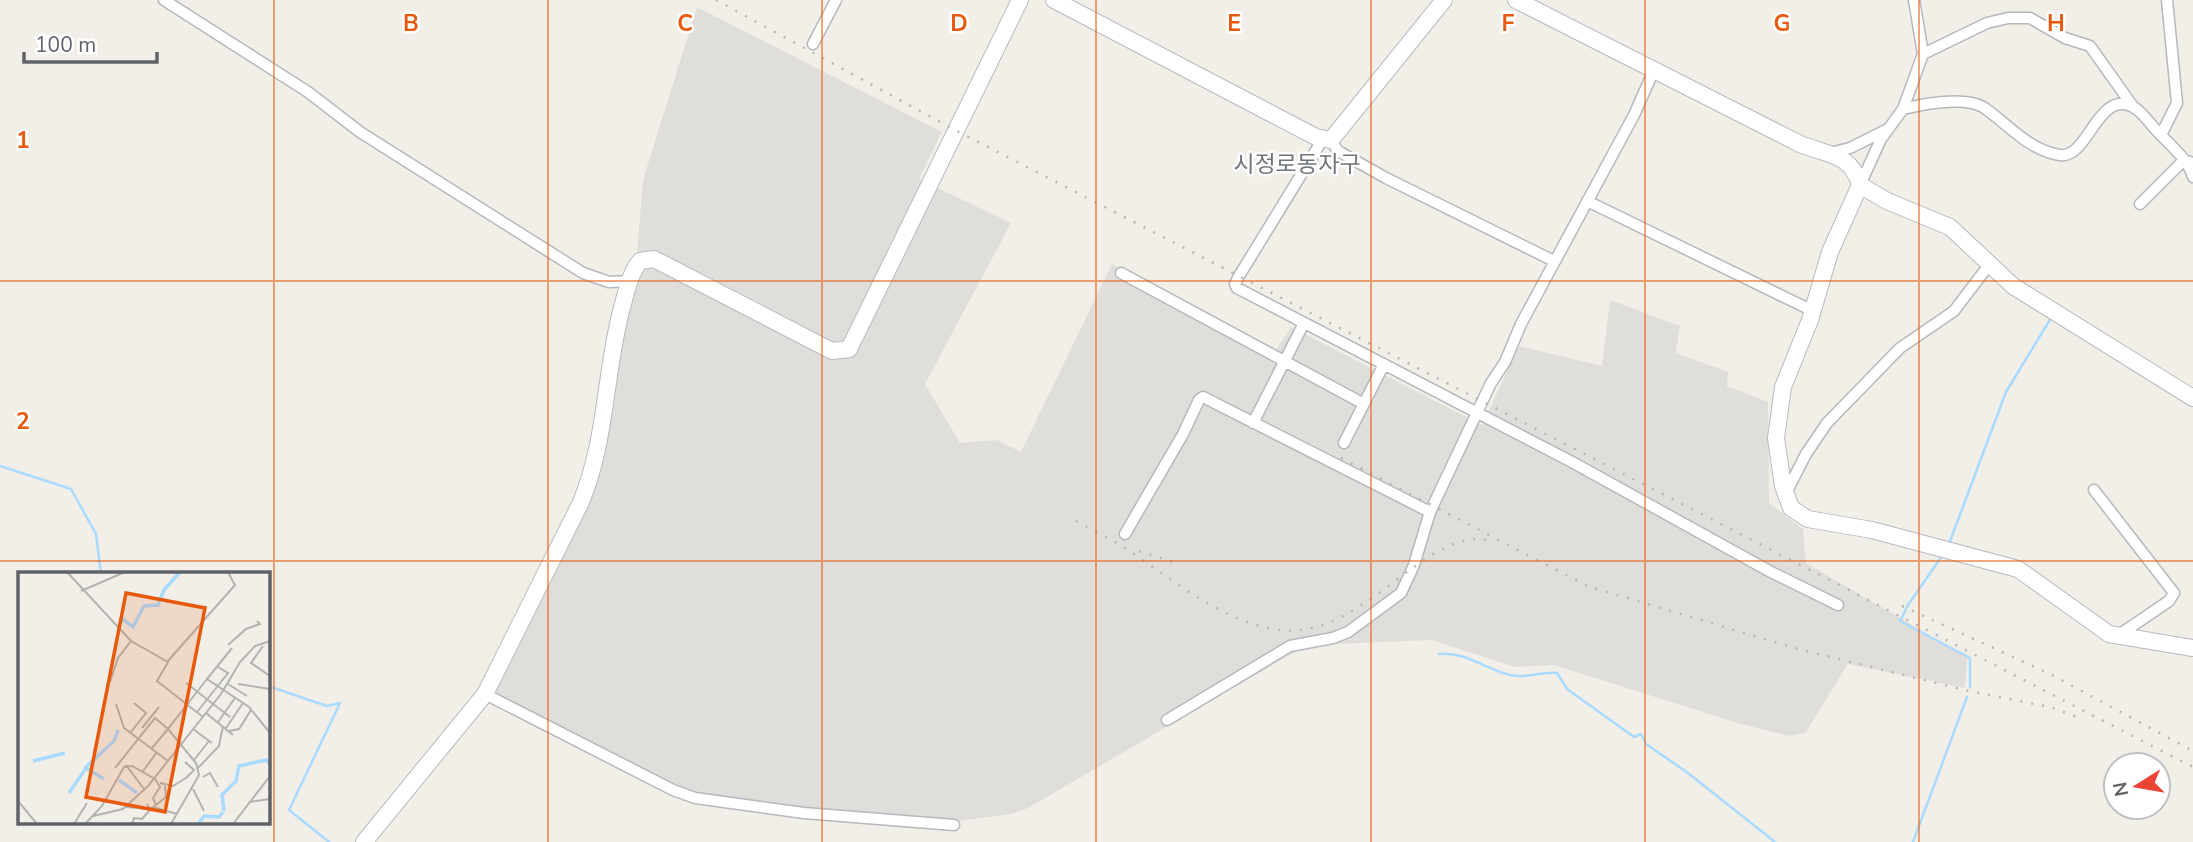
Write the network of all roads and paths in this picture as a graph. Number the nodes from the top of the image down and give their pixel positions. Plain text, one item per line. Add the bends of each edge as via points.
1 (164, 0) edge
2 (836, 0) edge
3 (1020, 0) edge
4 (1054, 0) edge
5 (1444, 0) edge
6 (1516, 0) edge
7 (1914, 0) edge
8 (2167, 0) edge
9 (813, 44) dead end
10 (1923, 54) junction
11 (1654, 70) junction
12 (2134, 108) junction
13 (1903, 109) junction
14 (1888, 129) junction
15 (2161, 135) junction
16 (1327, 139) junction
17 (1822, 153) junction
18 (2188, 161) edge
19 (2193, 177) edge
20 (1860, 185) junction
21 (1587, 201) junction
22 (2140, 204) dead end
23 (1554, 261) junction
24 (1989, 265) junction
25 (1121, 273) dead end
26 (630, 281) junction
27 (1813, 311) junction
28 (1304, 323) junction
29 (1283, 361) junction
30 (1384, 364) junction
31 (2193, 398) edge
32 (1364, 404) junction
33 (1478, 414) junction
34 (1253, 422) junction
35 (1344, 443) dead end
36 (2094, 489) dead end
37 (1786, 495) junction
38 (1430, 512) junction
39 (1125, 534) dead end
40 (1838, 605) dead end
41 (2116, 637) junction
42 (2193, 648) edge
43 (485, 694) junction
44 (1167, 720) dead end
45 (954, 825) dead end
46 (363, 842) edge

1 - 26 street via 308,92 360,132 574,267 608,282
2 - 9 street
3 - 26 street via 849,349 832,351 654,259 640,261
4 - 16 street
5 - 16 street
6 - 11 street
7 - 10 street
8 - 15 street via 2176,103
10 - 12 street via 1987,23 2030,18 2090,46
10 - 13 street
11 - 17 street
11 - 21 street
12 - 13 street via 2107,110 2075,151 2063,156 2018,135 1976,104
12 - 15 street
13 - 14 street
14 - 17 street via 1850,148
14 - 20 street
15 - 18 street
16 - 23 street via 1338,152 1374,172
16 - 28 street via 1235,284 1241,292
17 - 20 street via 1851,164
18 - 19 street
18 - 22 street
20 - 24 street via 1950,227
20 - 27 street via 1830,252
21 - 23 street
21 - 27 street
23 - 33 street
24 - 31 street via 2026,294
24 - 37 street via 1954,311 1900,348 1827,423
25 - 29 street
26 - 43 street via 614,340 587,486
27 - 37 street via 1790,366 1777,425
28 - 29 street
28 - 30 street
29 - 32 street
29 - 34 street
30 - 32 street
30 - 33 street
32 - 35 street
33 - 38 street
33 - 40 street
34 - 38 street
34 - 39 street via 1200,397
36 - 41 street via 2174,593
37 - 41 street via 1791,508 1808,519 1872,530 2024,572
38 - 44 street via 1407,584 1390,603 1340,636 1290,646
41 - 42 street
43 - 45 street via 695,799
43 - 46 street

